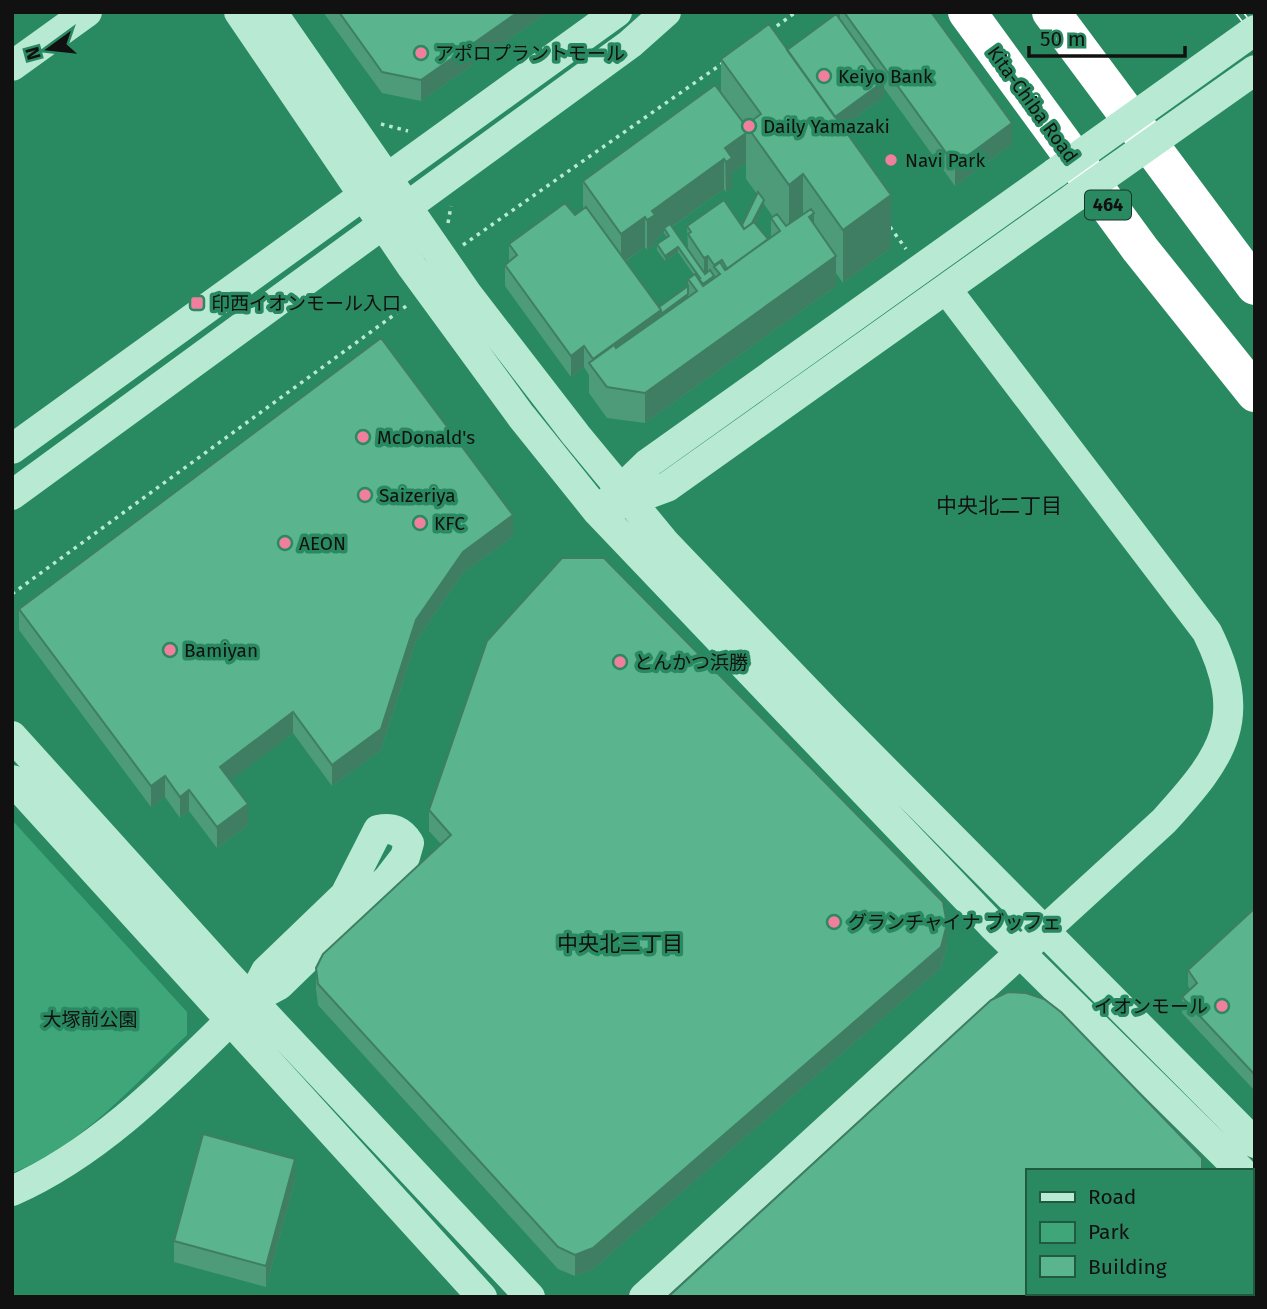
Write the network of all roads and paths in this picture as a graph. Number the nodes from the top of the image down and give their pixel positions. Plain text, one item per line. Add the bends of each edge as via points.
1 (87, 12) edge
2 (239, 12) edge
3 (272, 12) edge
4 (666, 12) edge
5 (796, 12) edge
6 (967, 12) edge
7 (1051, 12) edge
8 (613, 16) edge
9 (1255, 30) edge
10 (766, 33) edge
11 (733, 56) edge
12 (12, 66) edge
13 (1255, 69) edge
14 (378, 124) dead end
15 (412, 132) dead end
16 (388, 179) junction
17 (453, 195) dead end
18 (363, 197) junction
19 (407, 207) junction
20 (885, 220) edge
21 (382, 225) junction
22 (447, 226) dead end
23 (454, 236) dead end
24 (461, 246) junction
25 (909, 253) dead end
26 (469, 257) dead end
27 (1255, 286) edge
28 (947, 290) junction
29 (412, 301) dead end
30 (1255, 393) edge
31 (12, 449) edge
32 (12, 495) edge
33 (626, 495) junction
34 (598, 512) junction
35 (12, 594) edge
36 (12, 736) edge
37 (12, 780) edge
38 (1044, 930) junction
39 (1019, 953) junction
40 (273, 978) junction
41 (241, 1010) junction
42 (1255, 1143) edge
43 (1239, 1169) edge
44 (12, 1191) edge
45 (482, 1297) edge
46 (530, 1297) edge
47 (644, 1297) edge

1 - 12 street
2 - 18 street
3 - 16 street
4 - 19 street via 630,44
5 - 10 path
6 - 30 highway, Kita-Chiba Road / 464 via 1140,249
7 - 27 highway
8 - 16 street
9 - 33 street, bridge via 647,464
11 - 24 path
13 - 28 street, bridge
14 - 15 path
16 - 18 street
16 - 19 street
17 - 22 path
18 - 21 street
18 - 31 street
19 - 21 street
19 - 33 street via 468,295
20 - 25 path
21 - 32 street
21 - 34 street via 521,416
23 - 24 path
24 - 26 path
28 - 33 street via 667,487
28 - 38 street via 1207,632 1223,664 1230,695 1219,750 1198,783 1164,821
29 - 35 path
33 - 34 street
33 - 38 street via 669,547 822,707
34 - 39 street
36 - 41 street
37 - 41 street
38 - 39 street
38 - 42 street
39 - 43 street
39 - 47 street
40 - 40 street via 345,895 379,830 388,828 404,835 409,844 405,857 388,878
40 - 41 street
41 - 44 street via 96,1142
41 - 45 street
41 - 46 street

